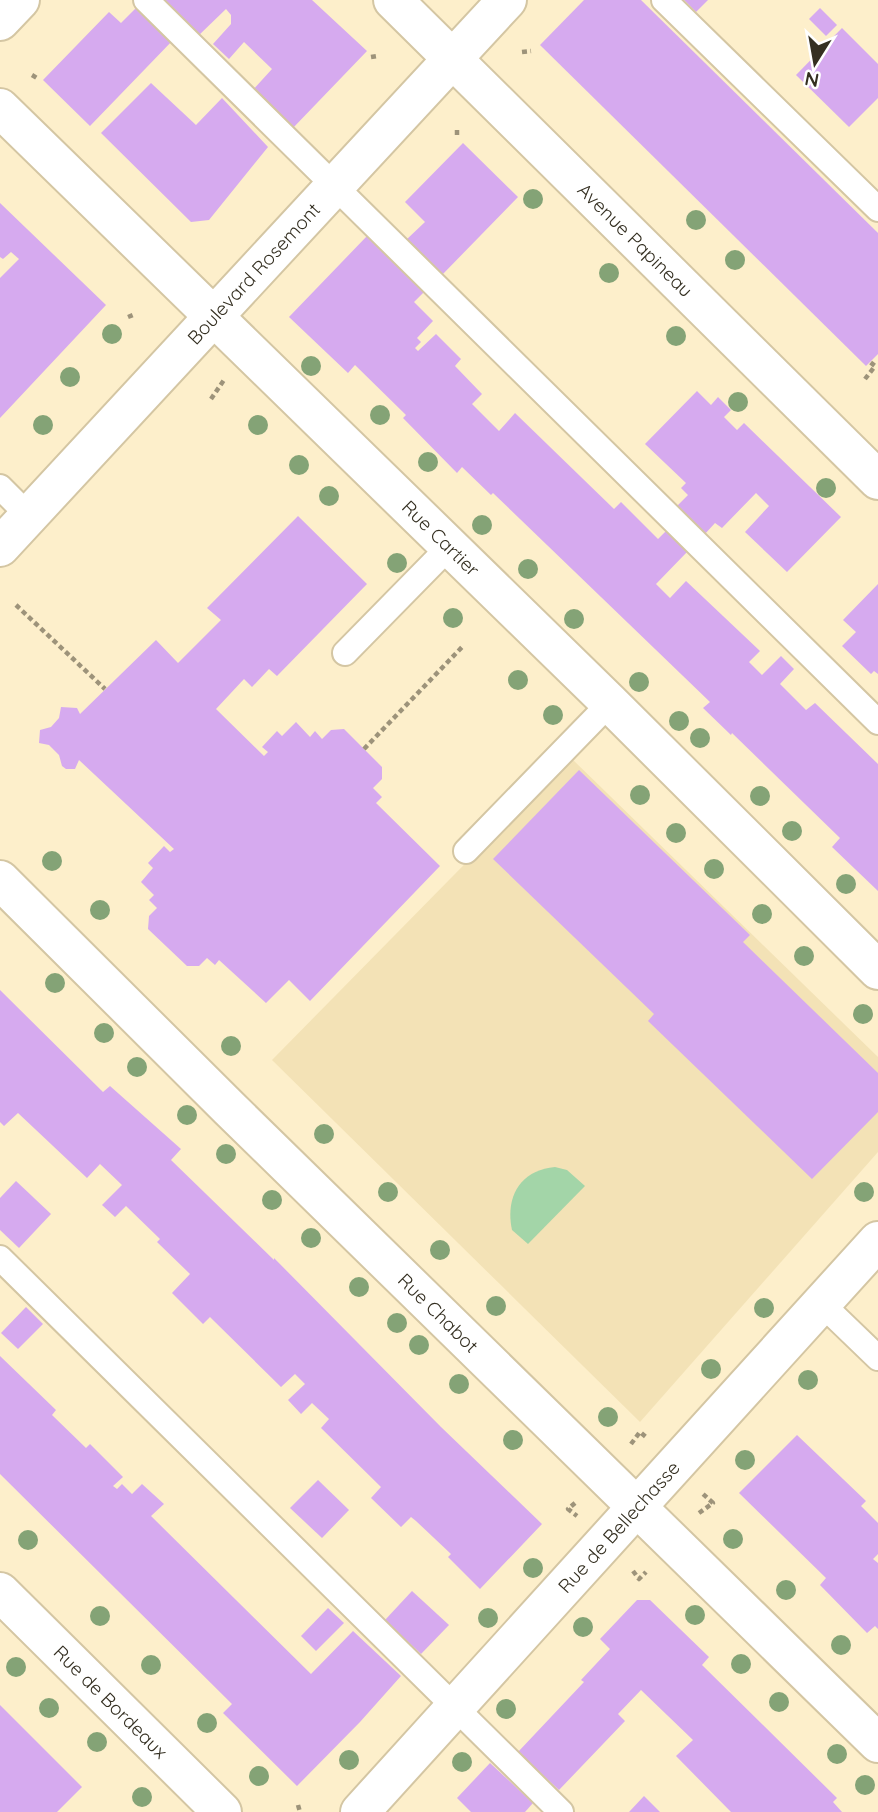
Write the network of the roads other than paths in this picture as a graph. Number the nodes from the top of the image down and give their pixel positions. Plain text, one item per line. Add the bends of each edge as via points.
1 (20, 0) edge
2 (146, 0) edge
3 (393, 0) edge
4 (507, 0) edge
5 (664, 0) edge
6 (0, 20) edge
7 (453, 59) junction
8 (0, 108) edge
9 (334, 187) junction
10 (878, 209) edge
11 (211, 317) junction
12 (878, 480) edge
13 (0, 487) edge
14 (28, 515) junction
15 (0, 547) edge
16 (449, 547) junction
17 (345, 653) dead end
18 (610, 704) junction
19 (878, 722) edge
20 (466, 850) dead end
21 (0, 880) edge
22 (878, 970) edge
23 (878, 1241) edge
24 (0, 1258) edge
25 (822, 1304) junction
26 (878, 1358) edge
27 (637, 1509) junction
28 (0, 1592) edge
29 (454, 1708) junction
30 (878, 1743) edge
31 (222, 1812) edge
32 (360, 1812) edge
33 (561, 1812) edge

1 - 6 street
2 - 9 lane
3 - 7 street, Avenue Papineau
4 - 7 street, Boulevard Rosemont
5 - 10 lane
7 - 9 street, Boulevard Rosemont
7 - 12 street, Avenue Papineau
8 - 11 street, Rue Cartier
9 - 11 street, Boulevard Rosemont
9 - 19 lane
11 - 14 street, Boulevard Rosemont
11 - 16 street, Rue Cartier
13 - 14 lane
14 - 15 street, Boulevard Rosemont
16 - 17 lane
16 - 18 street, Rue Cartier
18 - 20 lane
18 - 22 street, Rue Cartier
21 - 27 street, Rue Chabot
23 - 25 street, Rue de Bellechasse
24 - 29 lane
25 - 26 lane
25 - 27 street, Rue de Bellechasse
27 - 29 street, Rue de Bellechasse
27 - 30 street, Rue Chabot
28 - 31 street, Rue de Bordeaux
29 - 32 street, Rue de Bellechasse
29 - 33 lane

